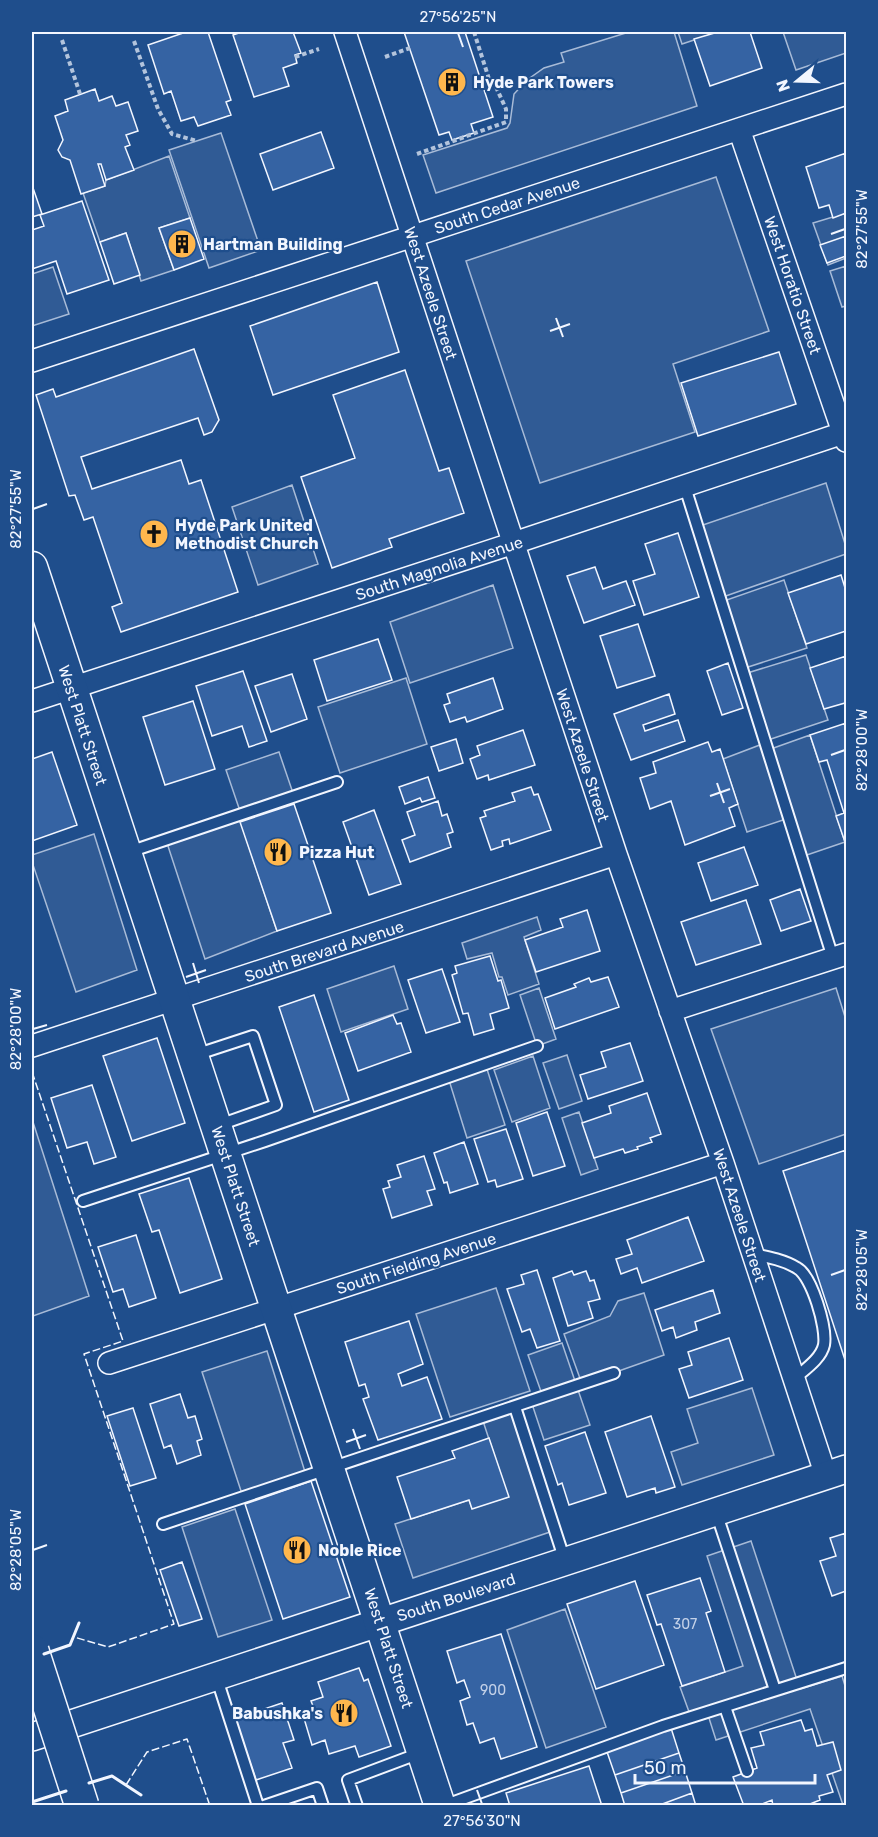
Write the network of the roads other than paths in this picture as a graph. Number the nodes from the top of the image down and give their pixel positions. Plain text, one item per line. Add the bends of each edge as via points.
1 (345, 32) edge
2 (846, 94) edge
3 (739, 129) junction
4 (411, 236) junction
5 (32, 360) edge
6 (846, 436) edge
7 (685, 487) junction
8 (514, 543) junction
9 (32, 567) edge
10 (70, 688) junction
11 (32, 700) edge
12 (337, 782) dead end
13 (126, 853) junction
14 (616, 854) junction
15 (840, 956) edge
16 (174, 1000) junction
17 (670, 1011) junction
18 (32, 1046) edge
19 (537, 1046) dead end
20 (193, 1056) junction
21 (216, 1126) junction
22 (225, 1154) junction
23 (723, 1163) junction
24 (83, 1201) dead end
25 (753, 1254) junction
26 (276, 1308) junction
27 (109, 1363) dead end
28 (614, 1373) dead end
29 (794, 1379) junction
30 (515, 1407) junction
31 (329, 1468) junction
32 (836, 1473) edge
33 (716, 1512) junction
34 (163, 1524) dead end
35 (565, 1561) junction
36 (380, 1622) junction
37 (32, 1651) edge
38 (846, 1668) edge
39 (215, 1676) junction
40 (775, 1690) junction
41 (725, 1707) junction
42 (32, 1737) edge
43 (423, 1752) junction
44 (747, 1771) dead end
45 (438, 1804) edge
46 (82, 1806) edge
47 (258, 1806) edge
48 (264, 1806) edge
49 (323, 1806) edge
50 (357, 1806) edge

1 - 4 street, West Azeele Street
2 - 3 street, South Cedar Avenue
3 - 4 street, South Cedar Avenue
3 - 6 street, West Horatio Street
4 - 5 street, South Cedar Avenue
4 - 8 street, West Azeele Street
6 - 7 street, South Magnolia Avenue
7 - 8 street, South Magnolia Avenue
7 - 15 lane
8 - 10 street, South Magnolia Avenue
8 - 14 street, West Azeele Street
9 - 10 main road, West Platt Street
10 - 11 street, South Magnolia Avenue
10 - 13 main road, West Platt Street
12 - 13 lane
13 - 16 main road, West Platt Street
14 - 16 street, South Brevard Avenue
14 - 17 street, West Azeele Street
15 - 17 street
16 - 18 street, South Brevard Avenue
16 - 20 main road, West Platt Street
17 - 23 street, West Azeele Street
19 - 22 lane
20 - 21 main road, West Platt Street
20 - 21 lane via 253,1035 276,1105
21 - 22 main road, West Platt Street
22 - 24 lane
22 - 26 main road, West Platt Street
23 - 25 street, West Azeele Street
23 - 26 street, South Fielding Avenue
25 - 29 street, West Azeele Street
25 - 29 lane via 800,1269 810,1283 823,1323 824,1346
26 - 27 street, South Fielding Avenue
26 - 31 main road, West Platt Street
28 - 30 lane
29 - 32 street, West Azeele Street
30 - 31 lane
30 - 35 lane
31 - 34 lane
31 - 36 main road, West Platt Street
32 - 33 street, South Boulevard
33 - 35 street, South Boulevard
33 - 40 lane
35 - 36 street, South Boulevard
36 - 39 street, South Boulevard
36 - 43 main road, West Platt Street
37 - 46 highway, bridge
38 - 40 lane
39 - 42 street, South Boulevard
39 - 47 lane
40 - 41 lane
41 - 44 lane
41 - 45 lane
43 - 45 main road, West Platt Street
43 - 50 lane via 348,1780
48 - 49 lane via 317,1788

